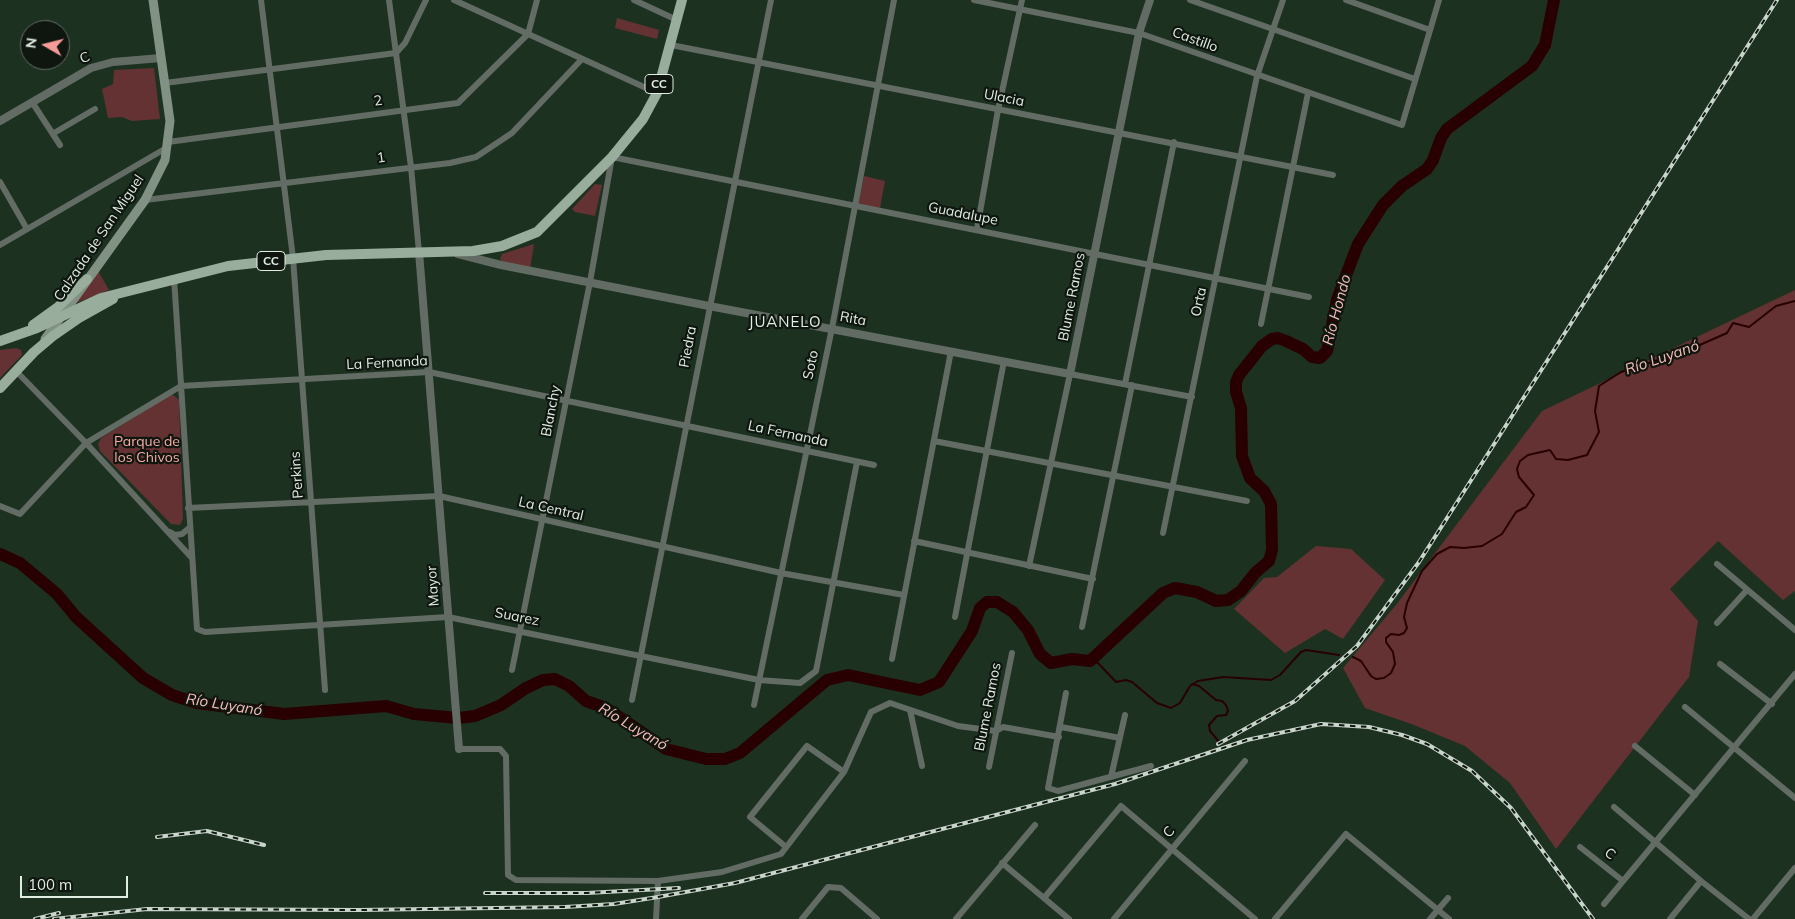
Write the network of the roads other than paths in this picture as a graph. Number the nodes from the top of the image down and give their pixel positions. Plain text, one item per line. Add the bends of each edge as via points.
1 (153, 0) edge
2 (261, 0) edge
3 (389, 0) edge
4 (426, 0) edge
5 (454, 0) edge
6 (537, 0) edge
7 (634, 0) edge
8 (682, 0) edge
9 (771, 0) edge
10 (894, 0) edge
11 (974, 0) edge
12 (1022, 0) edge
13 (1150, 0) edge
14 (1190, 0) edge
15 (1283, 0) edge
16 (1346, 0) edge
17 (1439, 0) edge
18 (1019, 8) junction
19 (677, 20) junction
20 (1274, 28) junction
21 (1430, 30) junction
22 (1139, 33) junction
23 (528, 34) junction
24 (671, 45) junction
25 (396, 53) junction
26 (161, 58) junction
27 (582, 59) junction
28 (760, 62) junction
29 (270, 69) junction
30 (1257, 76) junction
31 (1415, 79) junction
32 (165, 83) junction
33 (878, 86) junction
34 (1308, 93) junction
35 (657, 94) junction
36 (32, 102) junction
37 (95, 109) dead end
38 (404, 110) junction
39 (998, 110) junction
40 (0, 121) edge
41 (277, 127) junction
42 (1118, 132) junction
43 (54, 133) junction
44 (1174, 142) junction
45 (168, 144) junction
46 (60, 145) dead end
47 (1242, 155) junction
48 (612, 157) junction
49 (1293, 166) junction
50 (411, 167) junction
51 (1333, 174) dead end
52 (0, 182) edge
53 (284, 182) junction
54 (735, 182) junction
55 (145, 200) junction
56 (855, 206) junction
57 (27, 229) junction
58 (977, 230) junction
59 (0, 245) edge
60 (419, 252) junction
61 (452, 252) junction
62 (1093, 253) junction
63 (293, 258) junction
64 (1149, 263) junction
65 (1217, 277) junction
66 (174, 278) junction
67 (86, 282) junction
68 (590, 282) junction
69 (1269, 288) junction
70 (125, 293) junction
71 (1309, 296) dead end
72 (101, 298) junction
73 (709, 306) junction
74 (63, 315) junction
75 (1261, 324) dead end
76 (832, 328) junction
77 (20, 335) junction
78 (0, 341) edge
79 (951, 351) junction
80 (34, 352) junction
81 (1004, 361) junction
82 (16, 370) junction
83 (430, 372) junction
84 (1070, 374) junction
85 (302, 380) junction
86 (1128, 384) junction
87 (181, 386) junction
88 (0, 388) edge
89 (1192, 397) junction
90 (566, 400) junction
91 (686, 425) junction
92 (934, 441) junction
93 (86, 442) junction
94 (806, 450) junction
95 (987, 450) junction
96 (857, 462) junction
97 (1051, 463) junction
98 (874, 465) dead end
99 (1114, 476) junction
100 (1174, 487) junction
101 (439, 496) junction
102 (1247, 501) dead end
103 (312, 502) junction
104 (0, 506) edge
105 (188, 508) junction
106 (542, 520) junction
107 (189, 527) junction
108 (166, 530) junction
109 (1163, 533) dead end
110 (914, 541) junction
111 (662, 546) junction
112 (968, 552) junction
113 (191, 557) junction
114 (1717, 564) dead end
115 (1030, 566) junction
116 (781, 573) junction
117 (1092, 579) junction
118 (833, 582) junction
119 (1747, 590) junction
120 (904, 595) junction
121 (448, 617) junction
122 (955, 617) dead end
123 (1717, 623) dead end
124 (321, 625) junction
125 (1082, 626) dead end
126 (519, 630) junction
127 (1795, 630) edge
128 (1012, 653) dead end
129 (640, 657) junction
130 (892, 659) dead end
131 (1720, 664) dead end
132 (512, 670) dead end
133 (1795, 674) edge
134 (759, 680) junction
135 (325, 690) dead end
136 (1066, 693) dead end
137 (632, 700) dead end
138 (1772, 704) junction
139 (754, 705) dead end
140 (1685, 707) dead end
141 (910, 710) junction
142 (1124, 715) dead end
143 (1061, 727) junction
144 (996, 731) junction
145 (1059, 737) junction
146 (1120, 738) junction
147 (1635, 746) dead end
148 (1734, 748) junction
149 (459, 749) joint
150 (1245, 761) dead end
151 (922, 766) dead end
152 (1151, 766) dead end
153 (989, 767) dead end
154 (844, 772) junction
155 (1111, 777) junction
156 (1695, 795) junction
157 (1795, 798) edge
158 (1614, 807) dead end
159 (1035, 825) dead end
160 (1656, 843) junction
161 (1173, 847) junction
162 (1580, 847) dead end
163 (786, 848) junction
164 (1002, 863) junction
165 (1795, 868) edge
166 (658, 880) junction
167 (1623, 881) junction
168 (1701, 881) junction
169 (1044, 898) junction
170 (1448, 898) dead end
171 (1604, 904) dead end
172 (1438, 910) junction
173 (656, 919) edge
174 (802, 919) edge
175 (877, 919) edge
176 (956, 919) edge
177 (1069, 919) edge
178 (1114, 919) edge
179 (1255, 919) edge
180 (1276, 919) edge
181 (1430, 919) edge
182 (1449, 919) edge
183 (1670, 919) edge
184 (1751, 919) edge

1 - 26 main road, Calzada de San Miguel
2 - 29 street, Perkins
3 - 25 street
4 - 25 street via 405,44
5 - 23 street
6 - 23 street
7 - 19 street
8 - 19 main road, CC
9 - 28 street, Piedra
10 - 33 street, Soto
11 - 18 street, Castillo
12 - 18 street
13 - 22 street, Blume Ramos
14 - 20 street
15 - 20 street, Orta
16 - 21 street
17 - 21 street
18 - 22 street, Castillo
18 - 39 street
19 - 24 main road, CC
20 - 30 street, Orta
20 - 31 street
21 - 31 street
22 - 30 street, Castillo
22 - 42 street, Blume Ramos
23 - 27 street
23 - 38 street, 2 via 458,103
24 - 28 street, Ulacia
24 - 35 main road, CC
25 - 29 street
25 - 38 street
26 - 32 main road, Calzada de San Miguel
26 - 36 street, C via 113,62 91,68
27 - 35 street
27 - 50 street, 1 via 512,134 494,147 476,157
28 - 33 street, Ulacia
28 - 54 street, Piedra
29 - 32 street
29 - 41 street, Perkins
30 - 34 street, Castillo
30 - 47 street, Orta
31 - 34 street, Castillo via 1402,125
32 - 45 main road, Calzada de San Miguel via 170,122
33 - 39 street, Ulacia
33 - 56 street, Soto
34 - 49 street
35 - 48 main road, CC via 643,119
36 - 40 street, C
36 - 43 street
37 - 43 street
38 - 41 street, 2
38 - 50 street
39 - 42 street, Ulacia
39 - 58 street
41 - 45 street, 2
41 - 53 street, Perkins
42 - 44 street, Ulacia
42 - 62 street, Blume Ramos
43 - 46 street
44 - 47 street, Ulacia
44 - 64 street
45 - 55 main road, Calzada de San Miguel via 158,177
45 - 57 street
47 - 49 street, Ulacia
47 - 65 street, Orta
48 - 54 street, Guadalupe
48 - 61 main road, CC via 537,232 502,246
48 - 68 street, Blanchy
49 - 51 street, Ulacia
49 - 69 street
50 - 53 street, 1
50 - 60 street
52 - 57 street
53 - 55 street, 1
53 - 63 street, Perkins
54 - 56 street, Guadalupe
54 - 73 street, Piedra
55 - 67 main road, Calzada de San Miguel
56 - 58 street, Guadalupe
56 - 76 street, Soto
57 - 59 street
58 - 62 street, Guadalupe
60 - 61 main road, CC
60 - 63 main road, CC
60 - 83 street, Mayor
61 - 68 street, Rita
62 - 64 street, Guadalupe
62 - 84 street, Blume Ramos
63 - 66 main road, CC via 228,266
63 - 85 street, Perkins
64 - 65 street, Guadalupe
64 - 86 street
65 - 69 street, Guadalupe
65 - 89 street, Orta
66 - 70 main road, CC
66 - 87 street
67 - 72 main road via 88,295
67 - 74 main road, Calzada de San Miguel
67 - 77 main road
68 - 73 street, Rita
68 - 90 street, Blanchy
69 - 71 street, Guadalupe
69 - 75 street
70 - 72 main road, CC
70 - 80 main road, CC via 79,318
72 - 74 main road, CC
73 - 76 street, Rita
73 - 91 street, Piedra
74 - 77 main road, CC
74 - 80 main road, Calzada de San Miguel
76 - 79 street, Rita
76 - 94 street, Soto
77 - 78 main road, CC
79 - 81 street, Rita
79 - 92 street
80 - 82 main road, CC
81 - 84 street, Rita
81 - 95 street
82 - 88 main road, CC
82 - 93 street
83 - 85 street, La Fernanda
83 - 90 street, La Fernanda
83 - 101 street, Mayor
84 - 86 street, Rita
84 - 97 street, Blume Ramos
85 - 87 street, La Fernanda
85 - 103 street, Perkins
86 - 89 street, Rita
86 - 99 street
87 - 93 street, La Fernanda
87 - 105 street
89 - 100 street, Orta
90 - 91 street, La Fernanda
90 - 106 street, Blanchy
91 - 94 street, La Fernanda
91 - 111 street, Piedra
92 - 95 street
92 - 110 street
93 - 104 street, La Fernanda via 20,514
93 - 108 street
94 - 96 street, La Fernanda
94 - 116 street, Soto
95 - 97 street
95 - 112 street
96 - 98 street, La Fernanda
96 - 118 street
97 - 99 street
97 - 115 street, Blume Ramos
99 - 100 street
99 - 117 street
100 - 102 street
100 - 109 street, Orta
101 - 103 street, La Central
101 - 106 street, La Central
101 - 121 street, Mayor
103 - 105 street, La Central
103 - 124 street, Perkins
105 - 107 street
106 - 111 street, La Central
106 - 126 street, Blanchy
107 - 108 street via 182,534 175,535
107 - 113 street
108 - 113 street
110 - 112 street
110 - 120 street
111 - 116 street, La Central
111 - 129 street, Piedra
112 - 115 street
112 - 122 street
113 - 124 street, Suarez via 197,629 205,632
114 - 119 street
115 - 117 street
116 - 118 street, La Central
116 - 134 street, Soto
117 - 125 street
118 - 120 street, La Central
118 - 134 street, Suarez via 816,671 800,683
119 - 123 street
119 - 127 street
120 - 130 street
121 - 124 street, Suarez
121 - 126 street, Suarez
121 - 149 street, Mayor
124 - 135 street, Perkins
126 - 129 street, Suarez
126 - 132 street, Blanchy
128 - 144 street, Blume Ramos
129 - 134 street, Suarez
129 - 137 street, Piedra
131 - 138 street
133 - 138 street
134 - 139 street, Soto
136 - 143 street
138 - 148 street
140 - 148 street
141 - 144 street via 958,726
141 - 151 street
141 - 154 street via 890,703 871,712
142 - 146 street
143 - 145 street
143 - 146 street
144 - 145 street via 1003,728
144 - 153 street, Blume Ramos
145 - 155 street via 1048,788 1058,791
146 - 155 street
147 - 156 street
148 - 156 street
148 - 157 street
149 - 166 street, Mayor via 500,749 506,756 508,875 516,880
150 - 161 street, C
152 - 155 street
154 - 163 street
154 - 163 street via 806,746 750,817
156 - 160 street
158 - 160 street
159 - 164 street
160 - 167 street
160 - 168 street
161 - 169 street via 1121,806
161 - 178 street, C
161 - 179 street
162 - 167 street, C
163 - 166 street via 781,854 722,872
164 - 169 street
164 - 176 street
165 - 184 street
166 - 173 street
167 - 171 street
168 - 183 street
168 - 184 street
169 - 177 street
170 - 172 street
172 - 180 street via 1346,834
172 - 181 street
172 - 182 street
174 - 175 street via 828,887 841,888

